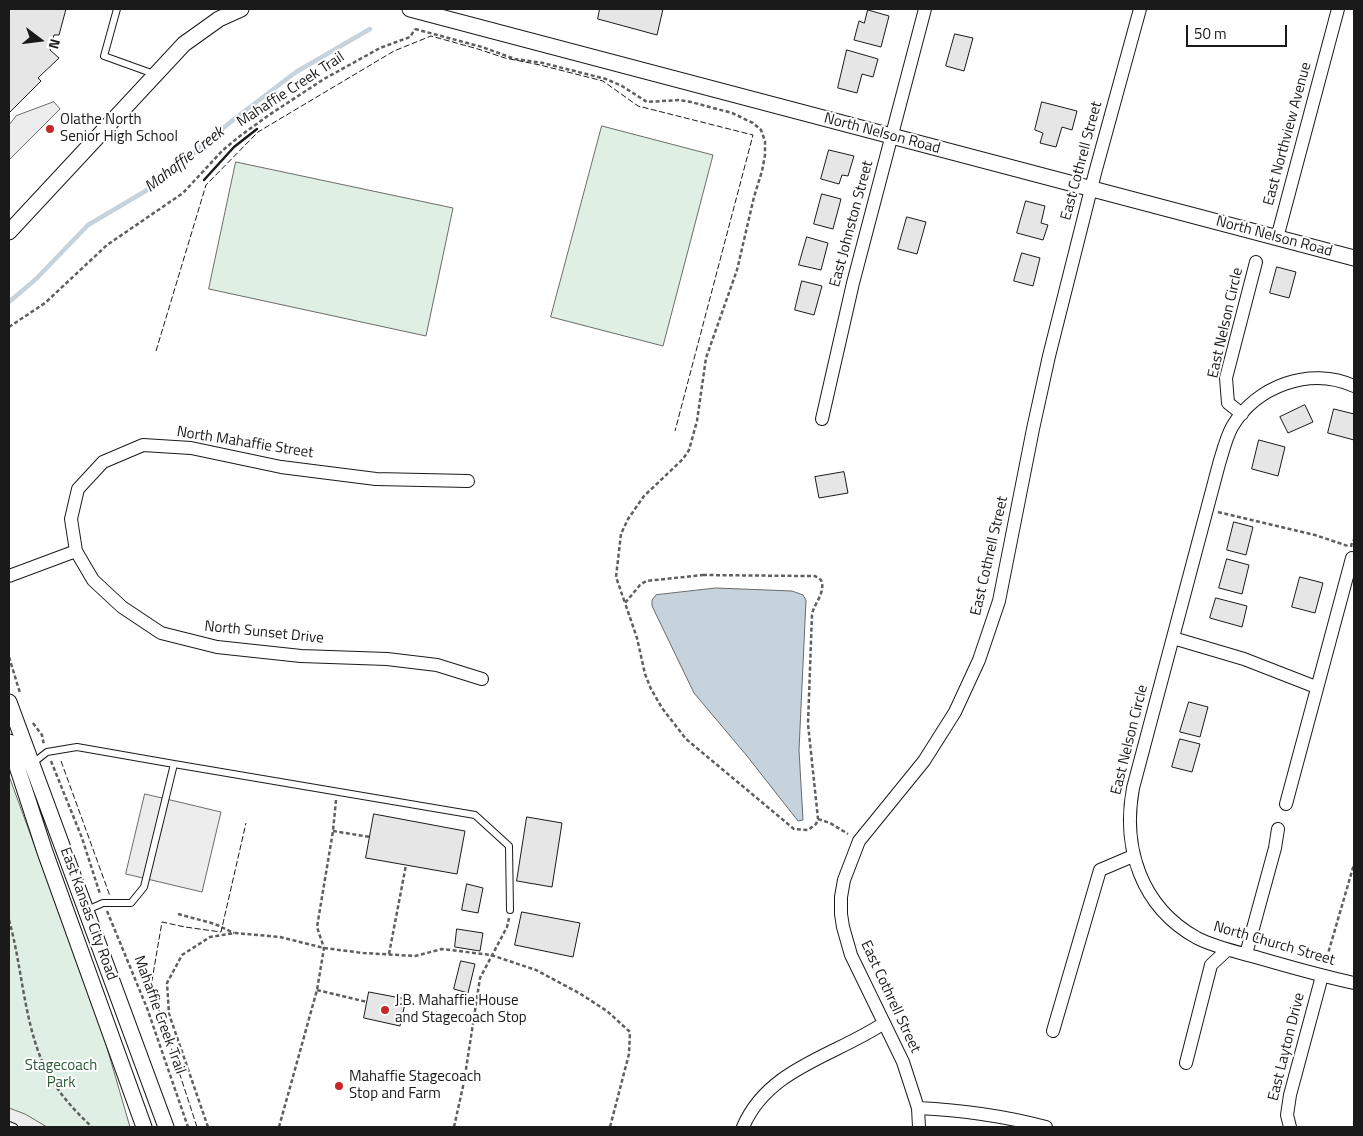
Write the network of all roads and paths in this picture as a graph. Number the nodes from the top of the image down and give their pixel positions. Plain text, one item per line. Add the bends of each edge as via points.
1 (117, 9) edge
2 (241, 9) edge
3 (410, 9) edge
4 (925, 9) edge
5 (1140, 9) edge
6 (1338, 9) edge
7 (154, 74) junction
8 (892, 137) junction
9 (1090, 189) junction
10 (9, 232) edge
11 (1277, 238) junction
12 (1354, 258) edge
13 (1256, 262) dead end
14 (9, 328) edge
15 (1354, 386) edge
16 (1242, 414) junction
17 (822, 419) dead end
18 (468, 481) dead end
19 (1207, 509) junction
20 (76, 551) junction
21 (1353, 553) edge
22 (9, 576) edge
23 (625, 603) junction
24 (1173, 638) junction
25 (482, 679) dead end
26 (1316, 686) junction
27 (9, 702) edge
28 (9, 742) edge
29 (49, 758) dead end
30 (174, 764) junction
31 (25, 767) junction
32 (337, 791) junction
33 (1286, 804) dead end
34 (818, 820) junction
35 (1278, 829) dead end
36 (333, 831) junction
37 (370, 837) dead end
38 (859, 841) junction
39 (1133, 856) junction
40 (1354, 864) edge
41 (406, 865) dead end
42 (101, 897) dead end
43 (87, 910) junction
44 (510, 910) joint
45 (107, 911) dead end
46 (178, 914) dead end
47 (9, 920) edge
48 (1186, 931) joint
49 (235, 933) junction
50 (324, 948) junction
51 (1227, 950) junction
52 (389, 954) junction
53 (1246, 954) junction
54 (492, 955) junction
55 (1322, 976) junction
56 (1354, 983) edge
57 (317, 990) junction
58 (367, 1002) dead end
59 (884, 1023) junction
60 (1053, 1031) dead end
61 (1186, 1063) dead end
62 (918, 1108) junction
63 (9, 1125) edge
64 (14, 1127) edge
65 (92, 1127) edge
66 (144, 1127) edge
67 (166, 1127) edge
68 (188, 1127) edge
69 (208, 1127) edge
70 (279, 1127) edge
71 (454, 1127) edge
72 (610, 1127) edge
73 (743, 1127) edge
74 (919, 1127) edge
75 (1046, 1127) edge
76 (1290, 1127) edge

1 - 7 lane via 104,56
2 - 7 street via 218,19 184,44
3 - 8 street, North Nelson Road
4 - 8 street, East Johnston Street
5 - 9 street, East Cothrell Street
6 - 11 street, East Northview Avenue
7 - 10 street
8 - 9 street, North Nelson Road
8 - 17 street, East Johnston Street via 853,283
9 - 11 street, North Nelson Road
9 - 38 street, East Cothrell Street via 1037,411 999,601 980,660 955,712 924,761
11 - 12 street, North Nelson Road
13 - 16 street, East Nelson Circle via 1226,378 1228,402
14 - 23 path, Mahaffie Creek Trail via 45,303 130,228 183,193 240,136 324,79 380,48 410,37 415,28 516,59 606,79 647,102 679,100 732,113 761,130 765,155 737,270 706,358 697,421 689,450 644,496 621,534 616,577
15 - 16 street, East Nelson Circle via 1325,378 1288,382 1263,395
16 - 19 street, East Nelson Circle via 1226,440
18 - 20 street, North Mahaffie Street via 376,479 281,467 191,448 143,445 103,462 78,489 71,519
19 - 21 path via 1315,535
19 - 24 street, East Nelson Circle
20 - 22 street
20 - 25 street, North Sunset Drive via 93,580 122,607 161,633 217,647 437,665
21 - 26 street
23 - 34 path via 651,689 686,739 794,829 808,830
23 - 34 path via 640,585 652,580 716,575 815,576 821,580 823,591 812,614 808,724
24 - 26 street via 1244,659
24 - 39 street, East Nelson Circle via 1130,805
26 - 33 street
27 - 31 street, East Kansas City Road
28 - 31 street, East Kansas City Road
29 - 42 path via 82,838
30 - 31 lane via 77,747 47,752
30 - 32 lane
30 - 43 lane via 144,887 131,902 103,904
31 - 43 street, East Kansas City Road
31 - 66 street, East Kansas City Road via 45,852
32 - 36 path
32 - 44 lane via 475,815 509,846
34 - 38 path via 830,823
35 - 53 street
36 - 37 path
36 - 50 path via 316,927
38 - 59 street, East Cothrell Street via 844,880 842,927 851,955
39 - 48 street, East Nelson Circle via 1153,898
39 - 60 street via 1100,870
40 - 55 path
41 - 52 path
43 - 67 street, East Kansas City Road
44 - 54 path via 507,927
45 - 68 path, Mahaffie Creek Trail via 147,1008
46 - 49 path
47 - 65 path via 38,1049 64,1097
48 - 51 street, North Church Street
49 - 50 path via 280,937
49 - 69 path via 210,937 182,955 167,983 169,1014
50 - 52 path
50 - 57 path
51 - 53 street, North Church Street
51 - 61 street via 1211,965
52 - 54 path via 415,956 442,949
53 - 55 street, North Church Street
54 - 71 path via 480,978
54 - 72 path via 536,970 579,993 607,1011 630,1032 629,1054
55 - 56 street, North Church Street
55 - 76 street, East Layton Drive via 1290,1094 1287,1115
57 - 58 path
57 - 70 path
59 - 62 street, East Cothrell Street via 903,1062
59 - 73 street via 786,1075 762,1097
62 - 74 street, East Cothrell Street
62 - 75 street via 991,1115
63 - 64 lane

